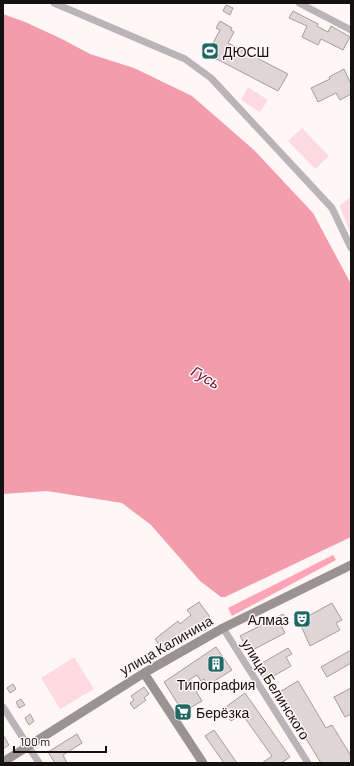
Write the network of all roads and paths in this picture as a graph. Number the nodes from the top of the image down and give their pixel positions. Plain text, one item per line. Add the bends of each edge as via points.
1 (54, 3) edge
2 (299, 3) edge
3 (351, 30) edge
4 (351, 248) edge
5 (351, 564) edge
6 (223, 628) junction
7 (144, 673) junction
8 (3, 707) edge
9 (28, 746) junction
10 (3, 762) edge
11 (39, 763) edge
12 (204, 763) edge
13 (308, 763) edge

1 - 4 street via 185,59 211,78 332,208
2 - 3 street
5 - 6 main road, улица Калинина
6 - 7 main road, улица Калинина
6 - 13 street, улица Белинского
7 - 9 main road, улица Калинина
7 - 12 main road
8 - 9 street
9 - 10 main road, улица Калинина
9 - 11 street

